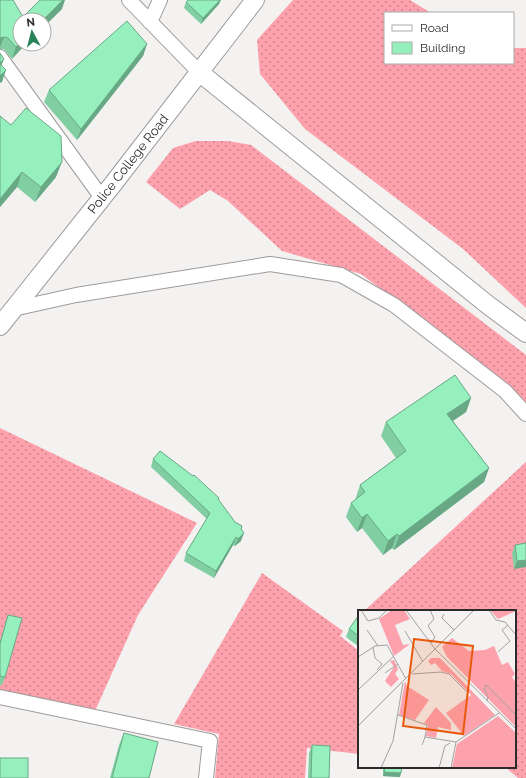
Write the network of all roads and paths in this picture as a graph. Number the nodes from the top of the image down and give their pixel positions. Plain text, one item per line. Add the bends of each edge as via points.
1 (129, 0) edge
2 (160, 0) edge
3 (255, 0) edge
4 (150, 22) junction
5 (0, 57) edge
6 (199, 72) junction
7 (102, 198) junction
8 (13, 309) junction
9 (0, 326) edge
10 (526, 333) edge
11 (526, 414) edge
12 (0, 697) edge
13 (206, 778) edge

1 - 4 street
2 - 4 street
3 - 6 street, Police College Road
4 - 6 street
5 - 7 street
6 - 7 street, Police College Road
6 - 10 street
7 - 8 street, Police College Road
8 - 9 street, Police College Road
8 - 11 street via 76,295 270,264 341,275 394,305 505,391
12 - 13 street via 210,741

